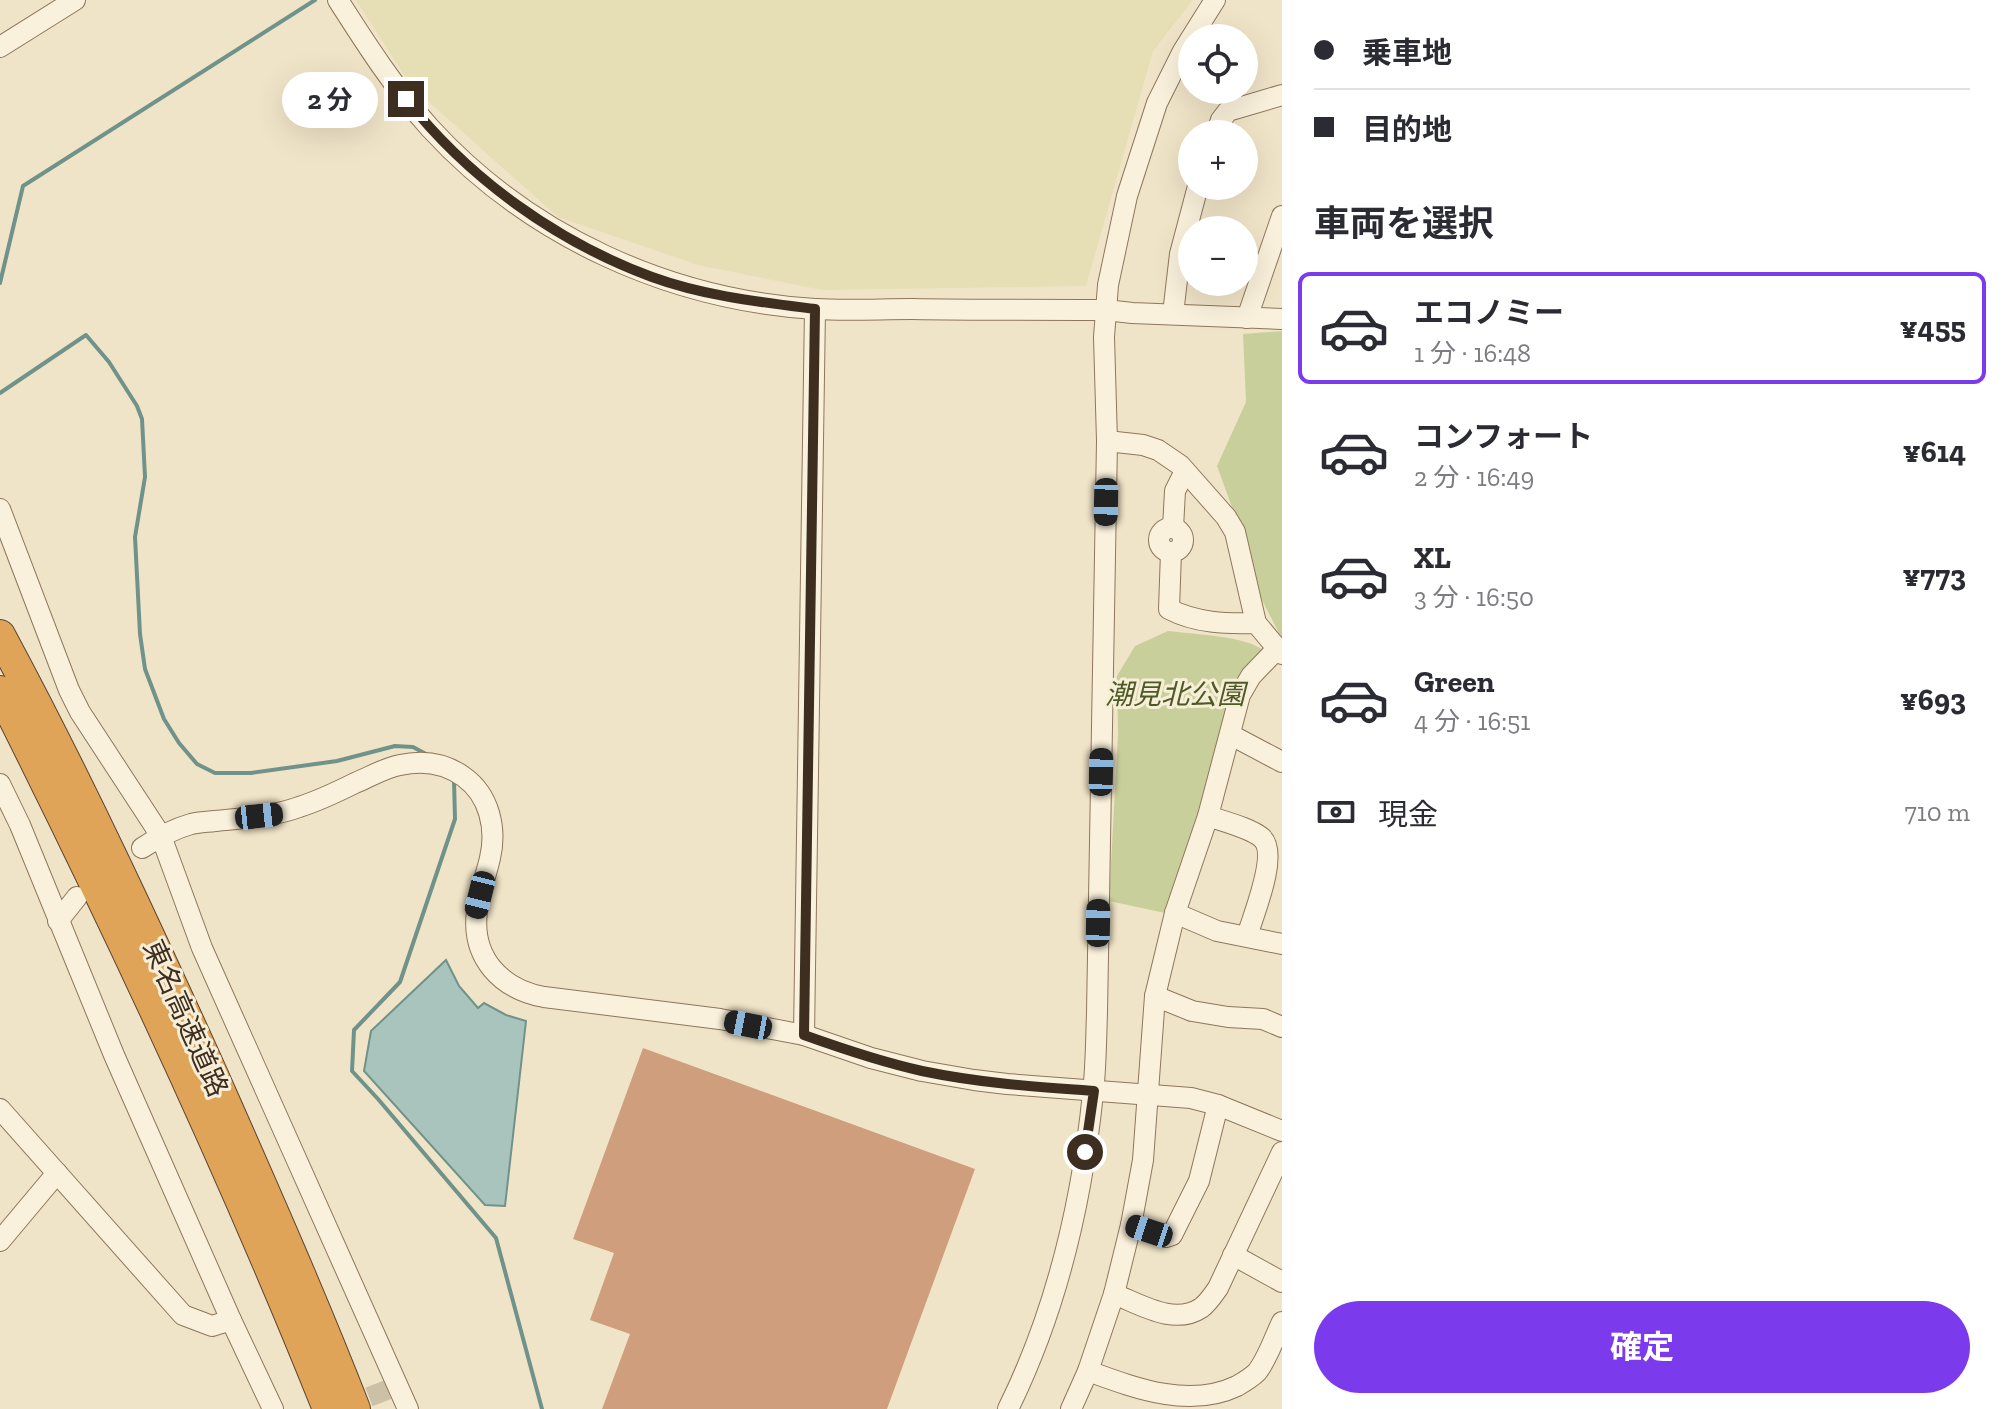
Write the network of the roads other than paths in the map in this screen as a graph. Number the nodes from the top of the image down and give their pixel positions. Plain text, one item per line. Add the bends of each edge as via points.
1 (75, 0) edge
2 (338, 0) edge
3 (1215, 0) edge
4 (0, 47) edge
5 (1282, 95) edge
6 (1221, 120) edge
7 (1194, 200) edge
8 (1282, 216) edge
9 (815, 309) junction
10 (1106, 310) junction
11 (1173, 314) junction
12 (1247, 318) junction
13 (1282, 319) edge
14 (1107, 441) junction
15 (1185, 471) junction
16 (0, 509) edge
17 (1256, 623) junction
18 (0, 635) edge
19 (1279, 651) edge
20 (0, 691) edge
21 (1231, 735) junction
22 (1282, 762) edge
23 (0, 784) edge
24 (1208, 816) junction
25 (161, 836) junction
26 (142, 848) dead end
27 (77, 897) dead end
28 (1175, 913) junction
29 (58, 921) junction
30 (1247, 936) junction
31 (1282, 944) edge
32 (1155, 996) junction
33 (1282, 1027) edge
34 (804, 1035) junction
35 (1094, 1091) junction
36 (1148, 1094) junction
37 (1218, 1105) junction
38 (0, 1109) edge
39 (1282, 1131) edge
40 (1282, 1152) edge
41 (57, 1173) junction
42 (1131, 1225) junction
43 (0, 1241) edge
44 (1233, 1255) junction
45 (1282, 1282) edge
46 (1114, 1294) junction
47 (231, 1320) junction
48 (1282, 1322) edge
49 (1088, 1371) junction
50 (1156, 1402) edge
51 (273, 1409) edge
52 (328, 1409) edge
53 (355, 1409) edge
54 (408, 1409) edge
55 (1008, 1409) edge
56 (1071, 1409) edge

1 - 4 street
2 - 9 street via 432,130 529,213 653,277 727,296
3 - 10 street via 1157,103 1127,196
5 - 6 street via 1228,111
7 - 11 street via 1180,254
8 - 12 street
9 - 10 street
9 - 34 street
10 - 11 street
10 - 14 street
11 - 12 street
12 - 13 street
14 - 15 street via 1158,450
14 - 35 street
15 - 17 street via 1231,523
15 - 17 street via 1175,491 1173,528 1183,539 1171,552 1169,609 1205,622
16 - 25 street via 69,690
17 - 19 street
18 - 53 highway, 東名高速道路 via 178,999
19 - 21 street via 1251,676 1240,695
20 - 52 highway, 東名高速道路 via 155,1010
21 - 22 street
21 - 24 street
23 - 29 street
24 - 28 street
24 - 30 street via 1261,837 1267,845 1266,873
25 - 26 street
25 - 34 street via 192,824 281,814 401,765 450,768 476,786 492,819 477,933 481,951 500,978 544,997
25 - 54 street via 202,948
27 - 29 street
28 - 30 street via 1217,931
28 - 32 street
29 - 47 street
30 - 31 street
32 - 33 street via 1192,1011 1263,1019
32 - 36 street
34 - 35 street via 922,1071
35 - 36 street
35 - 55 street via 1071,1232 1046,1318
36 - 37 street
36 - 42 street
37 - 39 street
37 - 42 street via 1199,1181 1172,1235
38 - 41 street
40 - 44 street
41 - 43 street
41 - 47 street via 183,1315 212,1326
42 - 46 street
44 - 45 street
44 - 46 street via 1218,1288 1204,1307 1191,1313 1164,1314
46 - 49 street
47 - 51 street
48 - 50 street via 1256,1372 1229,1391 1211,1398
49 - 50 street
49 - 56 street

